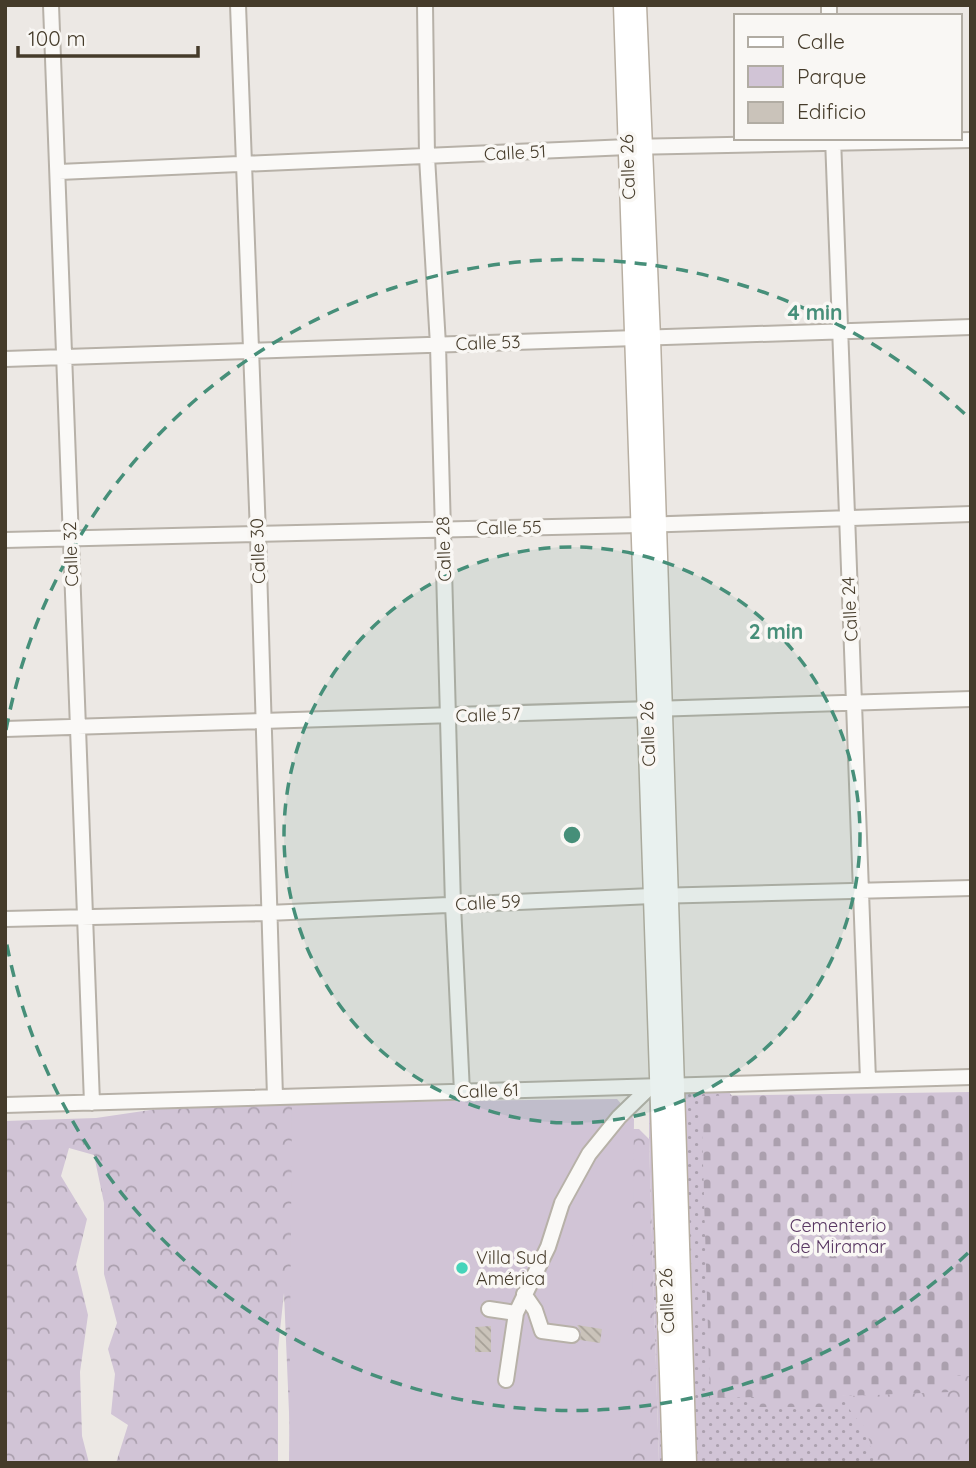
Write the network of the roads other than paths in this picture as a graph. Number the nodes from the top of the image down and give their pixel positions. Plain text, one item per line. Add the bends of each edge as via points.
1 (51, 5) edge
2 (238, 5) edge
3 (425, 5) edge
4 (623, 5) edge
5 (637, 5) edge
6 (971, 140) edge
7 (833, 141) edge
8 (636, 147) junction
9 (427, 158) junction
10 (244, 163) junction
11 (59, 172) junction
12 (971, 327) edge
13 (840, 332) junction
14 (643, 338) junction
15 (438, 345) junction
16 (249, 351) junction
17 (64, 357) junction
18 (5, 359) edge
19 (971, 514) edge
20 (845, 518) junction
21 (648, 525) junction
22 (444, 530) junction
23 (258, 534) junction
24 (70, 538) junction
25 (5, 540) edge
26 (971, 699) edge
27 (855, 703) junction
28 (654, 710) junction
29 (449, 716) junction
30 (262, 722) junction
31 (77, 727) junction
32 (5, 729) edge
33 (971, 887) edge
34 (862, 890) junction
35 (660, 896) junction
36 (453, 905) junction
37 (268, 913) junction
38 (83, 917) junction
39 (5, 919) edge
40 (971, 1077) edge
41 (867, 1080) junction
42 (662, 1086) junction
43 (462, 1092) junction
44 (275, 1097) junction
45 (92, 1102) junction
46 (5, 1105) edge
47 (524, 1294) junction
48 (489, 1309) dead end
49 (516, 1313) junction
50 (572, 1335) dead end
51 (506, 1380) dead end
52 (672, 1463) edge
53 (687, 1463) edge

1 - 11 street, Calle 32
2 - 10 street, Calle 30
3 - 9 street, Calle 28
4 - 8 main road, Calle 26
5 - 8 main road, Calle 26
6 - 7 street, Calle 51
7 - 8 street, Calle 51
7 - 13 street, Calle 24
8 - 9 street, Calle 51
8 - 14 main road, Calle 26
9 - 10 street, Calle 51
9 - 15 street, Calle 28
10 - 11 street, Calle 51
10 - 16 street, Calle 30
11 - 17 street, Calle 32
12 - 13 street, Calle 53
13 - 14 street, Calle 53
13 - 20 street, Calle 24
14 - 15 street, Calle 53
14 - 21 main road, Calle 26
15 - 16 street, Calle 53
15 - 22 street, Calle 28
16 - 17 street, Calle 53
16 - 23 street, Calle 30
17 - 18 street, Calle 53
17 - 24 street, Calle 32
19 - 20 street, Calle 55
20 - 21 street, Calle 55
20 - 27 street, Calle 24
21 - 22 street, Calle 55
21 - 28 main road, Calle 26
22 - 23 street, Calle 55
22 - 29 street, Calle 28
23 - 24 street, Calle 55
23 - 30 street, Calle 30
24 - 25 street, Calle 55
24 - 31 street, Calle 32
26 - 27 street, Calle 57
27 - 28 street, Calle 57
27 - 34 street, Calle 24
28 - 29 street, Calle 57
28 - 35 main road, Calle 26
29 - 30 street, Calle 57
29 - 36 street, Calle 28
30 - 31 street, Calle 57
30 - 37 street, Calle 30
31 - 32 street, Calle 57
31 - 38 street, Calle 32
33 - 34 street, Calle 59
34 - 35 street, Calle 59
34 - 41 street, Calle 24
35 - 36 street, Calle 59
35 - 42 main road, Calle 26
36 - 37 street, Calle 59
36 - 43 street, Calle 28
37 - 38 street, Calle 59
37 - 44 street, Calle 30
38 - 39 street, Calle 59
38 - 45 street, Calle 32
40 - 41 street, Calle 61
41 - 42 street, Calle 61
42 - 43 street, Calle 61
42 - 47 street via 618,1117 589,1154 562,1203 548,1247
42 - 52 main road, Calle 26
42 - 53 main road, Calle 26
43 - 44 street, Calle 61
44 - 45 street, Calle 61
45 - 46 street, Calle 61
47 - 49 street
47 - 50 street via 542,1331
48 - 49 street
49 - 51 street

